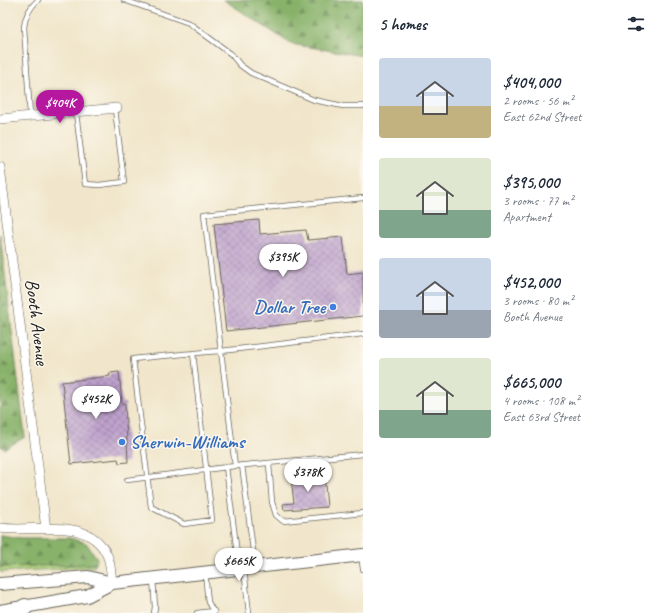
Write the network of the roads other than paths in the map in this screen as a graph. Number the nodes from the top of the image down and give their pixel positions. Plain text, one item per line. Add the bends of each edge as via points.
1 (38, 0) edge
2 (124, 0) edge
3 (363, 106) edge
4 (116, 108) joint
5 (76, 113) junction
6 (30, 115) junction
7 (0, 119) edge
8 (0, 167) edge
9 (363, 198) edge
10 (363, 334) edge
11 (221, 351) junction
12 (193, 353) junction
13 (363, 454) edge
14 (268, 464) junction
15 (242, 465) junction
16 (235, 466) junction
17 (226, 467) junction
18 (205, 470) junction
19 (148, 478) junction
20 (127, 480) dead end
21 (363, 513) edge
22 (0, 528) edge
23 (46, 529) junction
24 (362, 555) edge
25 (246, 569) junction
26 (363, 569) edge
27 (205, 574) junction
28 (153, 579) junction
29 (112, 583) junction
30 (0, 584) edge
31 (21, 610) edge
32 (0, 611) edge
33 (214, 612) edge
34 (154, 613) edge
35 (198, 613) edge
36 (249, 613) edge

1 - 6 lane via 31,6 24,27
2 - 3 lane via 190,23 231,54 251,73 314,100 343,106
4 - 5 street
4 - 5 lane via 124,182 85,184
5 - 6 street
6 - 7 street
8 - 23 street, Booth Avenue
9 - 11 lane via 204,214
10 - 11 lane
11 - 12 lane
11 - 16 lane
12 - 18 lane
12 - 19 lane via 133,359
13 - 14 lane
14 - 15 lane
14 - 21 lane via 274,508 276,515 283,521
15 - 16 lane
15 - 25 lane
16 - 17 lane
17 - 18 lane
17 - 25 lane
18 - 19 lane
18 - 19 lane via 212,520 184,524 151,507
19 - 20 lane
22 - 23 street
23 - 29 street via 73,529 94,537 108,557
24 - 25 main road
24 - 26 lane
25 - 27 main road
25 - 36 lane
27 - 28 main road
27 - 33 lane via 208,602
28 - 29 main road
28 - 34 lane
29 - 30 main road via 88,577
29 - 31 main road via 87,596
31 - 32 main road
33 - 35 lane

